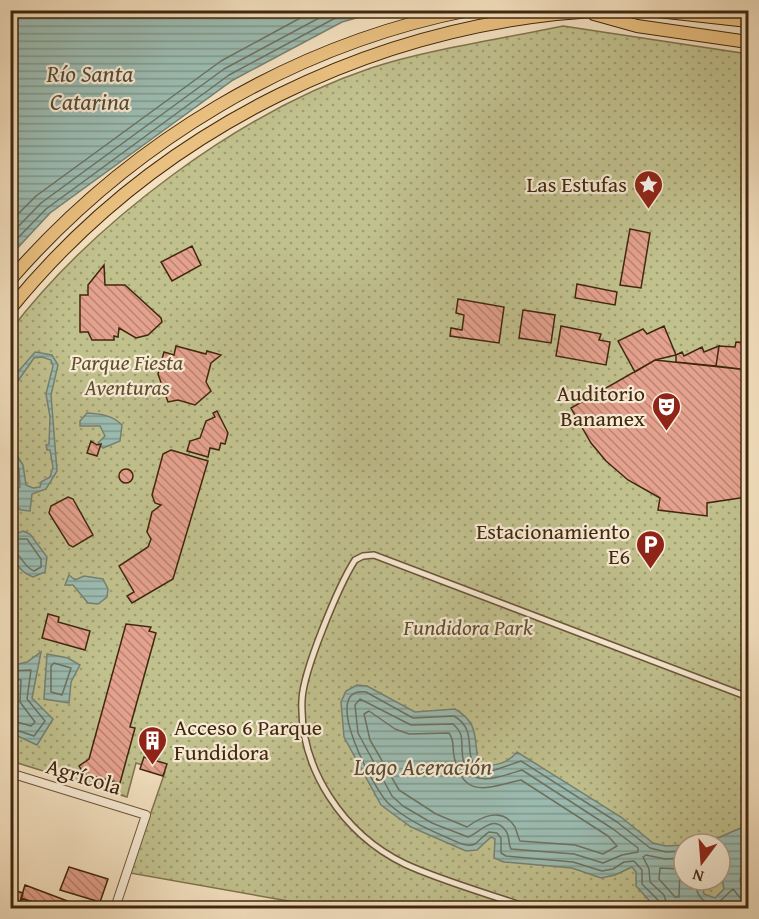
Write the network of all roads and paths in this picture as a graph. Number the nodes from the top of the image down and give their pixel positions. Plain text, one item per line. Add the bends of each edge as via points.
1 (469, 10) edge
2 (613, 10) edge
3 (649, 10) edge
4 (587, 12) edge
5 (748, 21) edge
6 (748, 42) edge
7 (10, 280) edge
8 (10, 309) edge
9 (748, 697) edge
10 (10, 772) edge
11 (115, 909) edge
12 (529, 909) edge

1 - 7 highway via 397,28 337,49 221,104 116,177 68,219
2 - 4 highway
3 - 5 highway
4 - 6 highway via 637,26
4 - 8 highway via 495,22 425,38 345,64 268,99 130,190 69,244
9 - 12 street via 374,555 355,560 307,672 302,698 303,727 320,782 354,827 405,864
10 - 11 street, Agrícola via 146,815

